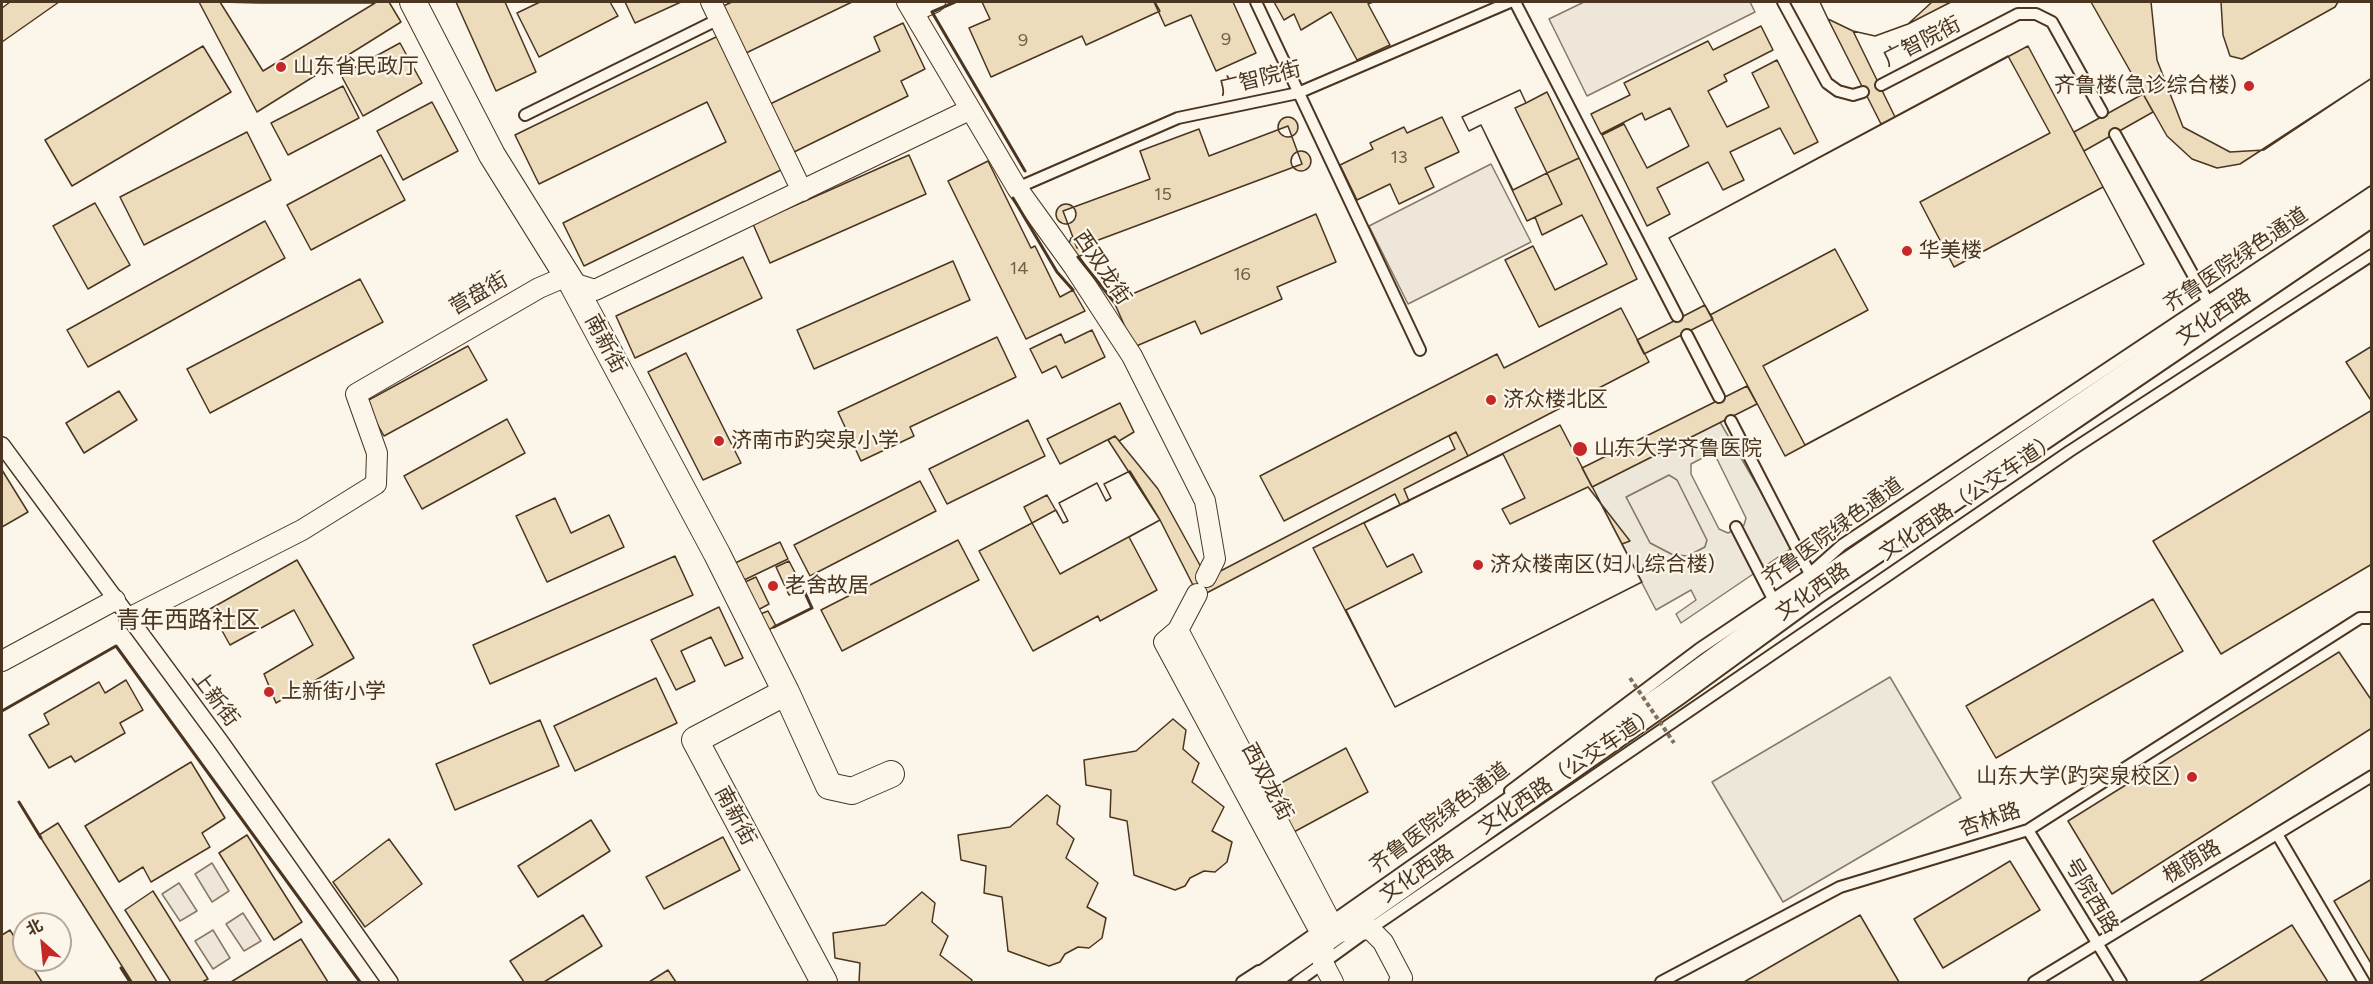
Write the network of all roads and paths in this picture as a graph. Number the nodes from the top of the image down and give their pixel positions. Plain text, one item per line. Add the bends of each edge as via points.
1 (413, 2) edge
2 (935, 2) edge
3 (1256, 2) edge
4 (1510, 2) edge
5 (1515, 2) edge
6 (1783, 2) edge
7 (910, 7) edge
8 (715, 10) edge
9 (1881, 85) dead end
10 (1298, 93) junction
11 (1863, 93) dead end
12 (969, 110) junction
13 (2102, 112) dead end
14 (525, 114) dead end
15 (2115, 134) dead end
16 (1017, 188) junction
17 (802, 190) junction
18 (2371, 208) edge
19 (2372, 255) edge
20 (573, 285) junction
21 (2208, 302) junction
22 (1677, 316) dead end
23 (1687, 334) dead end
24 (1420, 350) dead end
25 (1719, 397) dead end
26 (1731, 421) dead end
27 (2, 445) edge
28 (1736, 527) dead end
29 (1810, 574) junction
30 (1206, 577) dead end
31 (1197, 594) dead end
32 (1773, 599) junction
33 (115, 600) junction
34 (129, 618) junction
35 (2372, 618) edge
36 (2, 661) edge
37 (1630, 678) dead end
38 (786, 692) junction
39 (1674, 742) dead end
40 (891, 774) dead end
41 (2372, 776) edge
42 (1502, 797) dead end
43 (1464, 825) dead end
44 (2028, 830) junction
45 (2277, 834) junction
46 (1377, 935) junction
47 (2097, 943) junction
48 (1328, 950) edge
49 (390, 982) edge
50 (824, 982) edge
51 (1242, 982) edge
52 (1261, 982) edge
53 (1297, 982) edge
54 (1399, 982) edge
55 (1661, 982) edge
56 (2034, 982) edge
57 (2121, 982) edge
58 (2364, 982) edge

1 - 20 street, 南新街 via 492,155
2 - 7 street
3 - 10 lane
4 - 10 lane, 广智院街
5 - 22 lane
6 - 11 lane via 1827,83 1854,95
7 - 12 street, 西双龙街
8 - 14 lane
8 - 17 street
9 - 13 lane, 广智院街 via 2018,14 2036,14 2052,22
10 - 16 lane, 广智院街 via 1178,118
10 - 24 lane
12 - 16 street, 西双龙街
12 - 17 street, 营盘街
15 - 21 lane
16 - 30 street, 西双龙街 via 1132,356 1205,501 1215,559
17 - 20 street, 营盘街 via 595,290
18 - 21 lane, 齐鲁医院绿色通道
18 - 48 main road, 文化西路 via 1813,591
19 - 46 lane, 文化西路（公交车道） via 2070,451
20 - 34 street, 营盘街 via 560,279 538,288 356,394 377,453 376,484 302,530
20 - 38 street, 南新街 via 712,544
21 - 29 lane, 齐鲁医院绿色通道 via 1842,545
23 - 25 lane
26 - 29 lane
27 - 33 street, 上新街
28 - 32 lane
29 - 32 lane, 齐鲁医院绿色通道
31 - 48 street, 西双龙街 via 1178,630 1164,642
32 - 42 lane, 齐鲁医院绿色通道 via 1699,649
33 - 34 street, 上新街
33 - 36 street
34 - 49 street, 上新街
35 - 44 lane, 杏林路 via 2360,618
37 - 39 path, bridge
38 - 40 street, 南新街 via 829,786 852,791
38 - 50 street, 南新街 via 695,740
41 - 45 lane, 槐荫路
43 - 48 lane, 齐鲁医院绿色通道
44 - 47 lane, 号院西路
44 - 55 lane, 杏林路 via 1840,887
45 - 47 lane, 槐荫路
45 - 58 lane
46 - 48 street
46 - 48 lane, 文化西路（公交车道）
46 - 54 street via 1402,978
47 - 56 lane, 槐荫路
47 - 57 lane, 号院西路
48 - 51 lane
48 - 52 main road, 文化西路
48 - 53 lane, 文化西路（公交车道）

